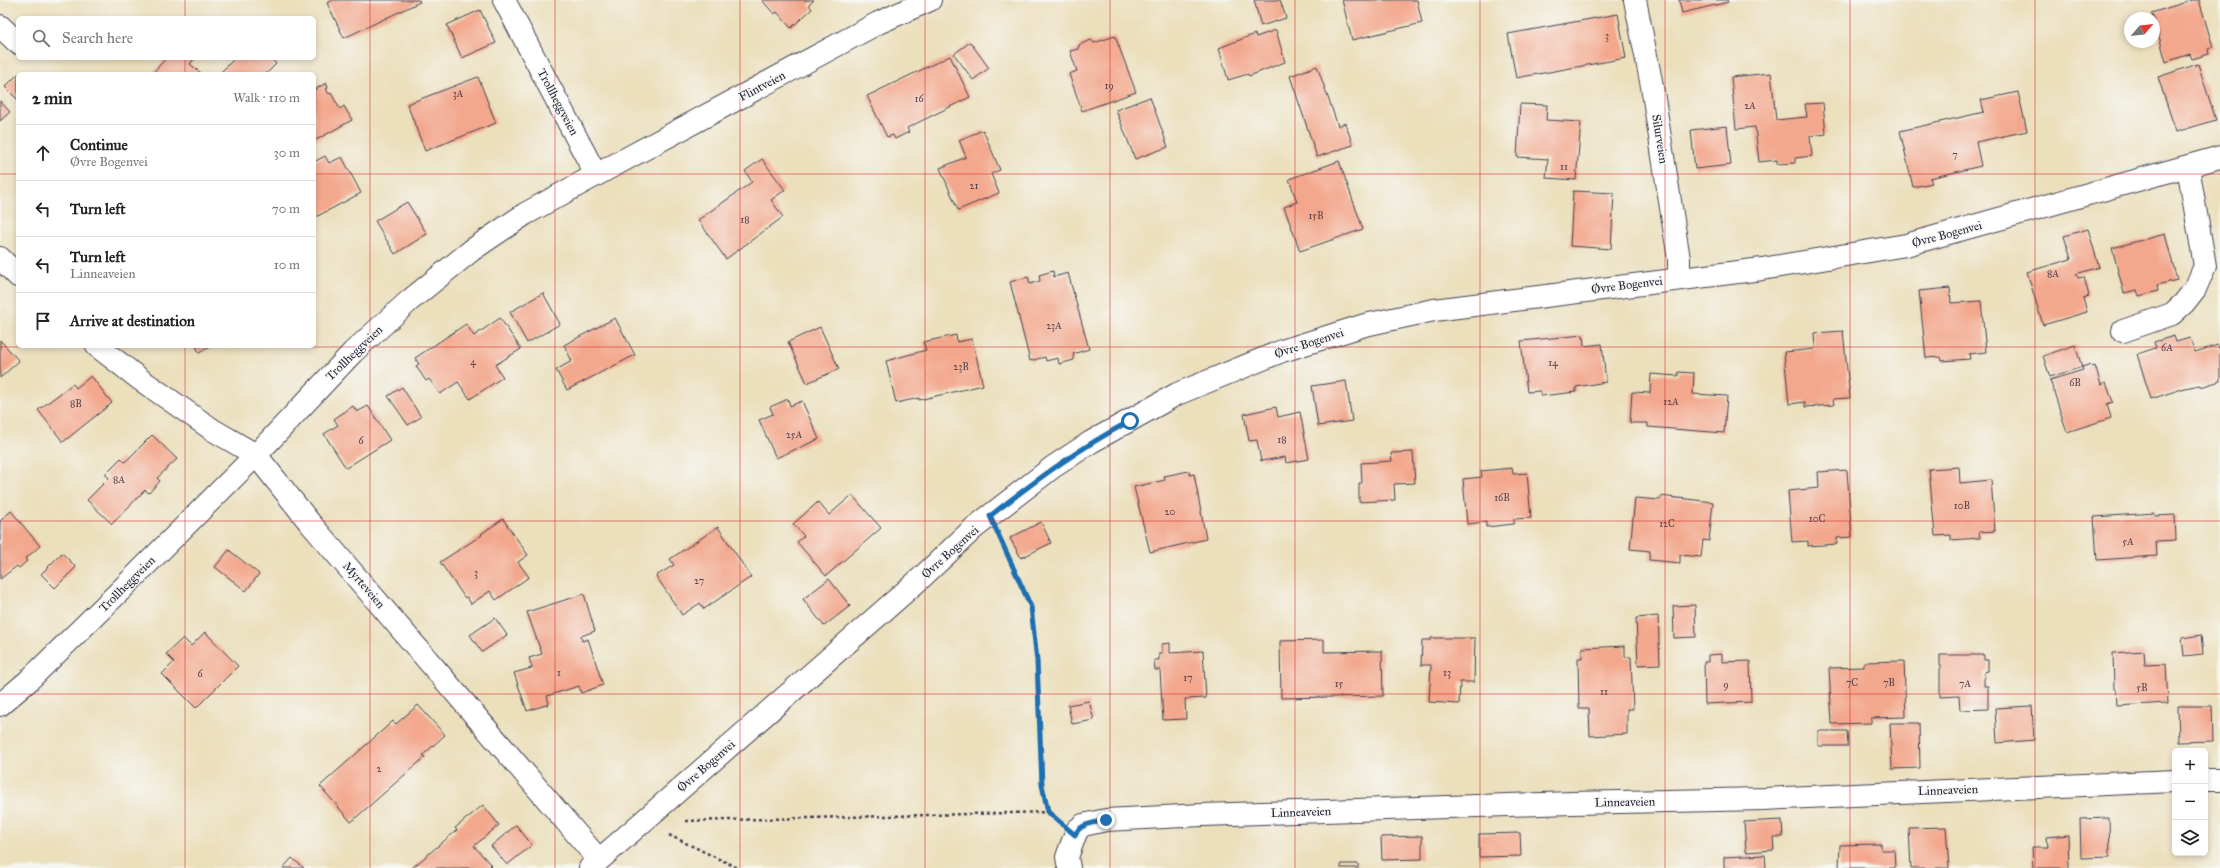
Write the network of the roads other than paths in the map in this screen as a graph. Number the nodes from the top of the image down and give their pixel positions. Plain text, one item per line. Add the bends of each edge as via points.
1 (504, 0) edge
2 (930, 0) edge
3 (1635, 0) edge
4 (0, 26) edge
5 (16, 41) edge
6 (2220, 157) edge
7 (2188, 167) junction
8 (596, 175) junction
9 (0, 258) edge
10 (16, 274) edge
11 (1679, 278) junction
12 (2123, 331) dead end
13 (100, 348) edge
14 (256, 454) junction
15 (4, 693) edge
16 (2208, 780) edge
17 (2220, 780) edge
18 (2172, 781) edge
19 (595, 864) edge
20 (1069, 868) edge

1 - 8 street, Trollheggveien
2 - 8 street, Flintveien via 878,23
3 - 11 street, Silurveien via 1652,86 1678,251
4 - 5 street
6 - 7 street, Øvre Bogenvei
7 - 11 street, Øvre Bogenvei via 1906,245 1762,269
7 - 12 street via 2205,266 2195,289 2172,314
8 - 14 street, Trollheggveien via 525,214 460,259 409,301 354,352
9 - 10 street
11 - 19 street, Øvre Bogenvei via 1434,310 1365,325 1282,351 1177,394 1091,442 1053,467 990,516
13 - 14 street, Myrteveien via 140,380 207,426
14 - 15 street, Trollheggveien via 27,682
14 - 19 street, Myrteveien via 310,523
16 - 17 street
18 - 20 street, Linneaveien via 1764,799 1106,820 1083,825 1076,833 1067,857

